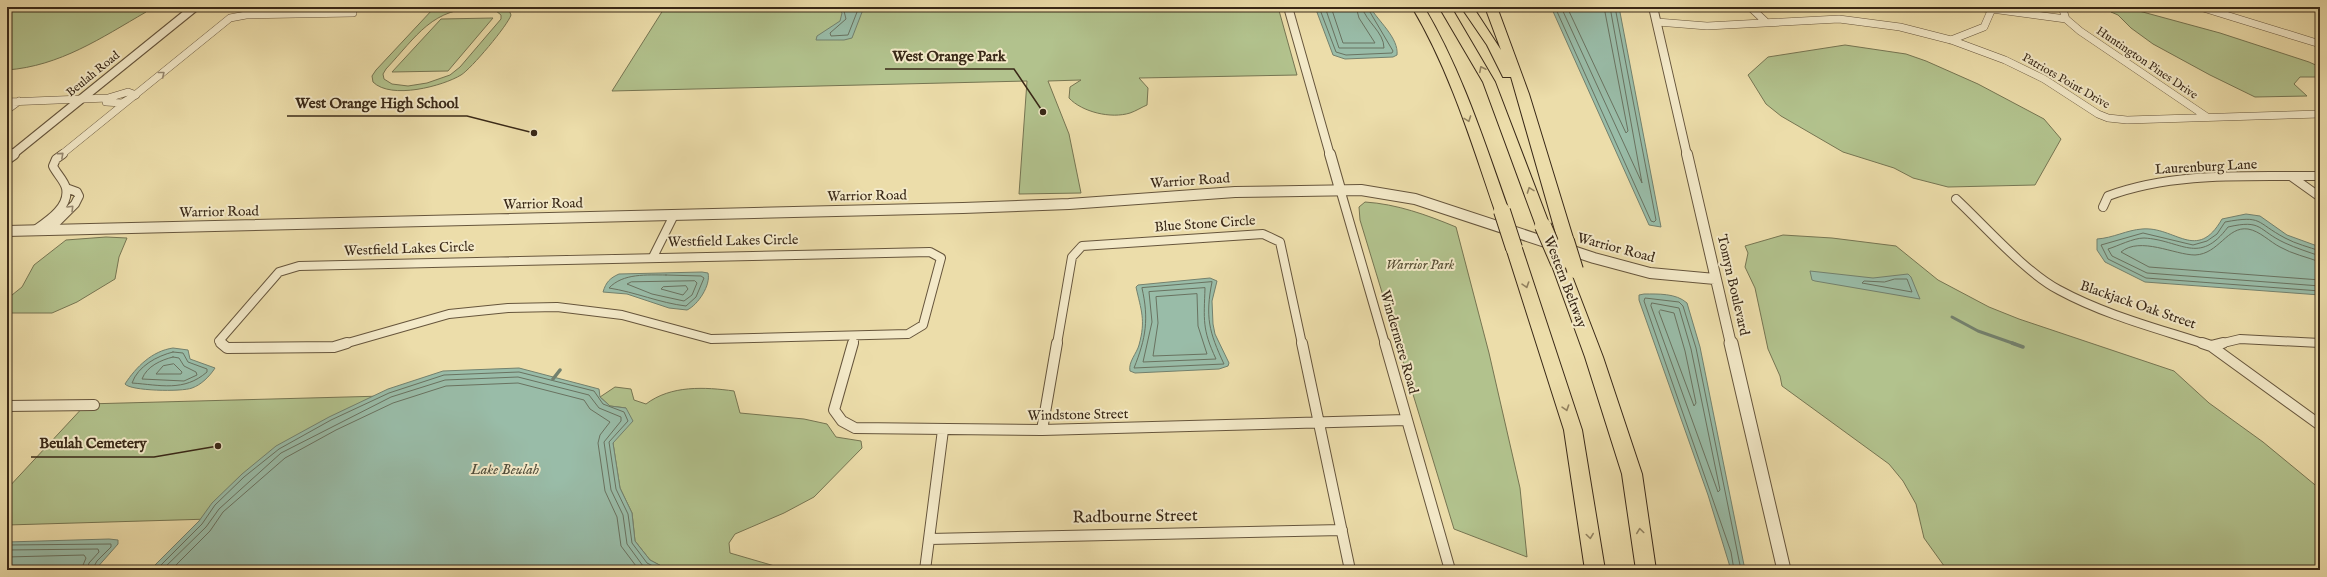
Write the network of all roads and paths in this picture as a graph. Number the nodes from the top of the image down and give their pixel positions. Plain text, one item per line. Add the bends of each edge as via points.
1 (195, 7) edge
2 (1288, 7) edge
3 (1406, 7) edge
4 (1418, 7) edge
5 (1445, 7) edge
6 (1467, 7) edge
7 (1491, 7) edge
8 (1653, 7) edge
9 (1750, 7) edge
10 (1977, 7) edge
11 (2062, 7) edge
12 (2200, 7) edge
13 (1991, 11) junction
14 (353, 13) dead end
15 (2066, 19) junction
16 (1657, 22) junction
17 (1766, 22) junction
18 (1951, 40) junction
19 (2320, 44) edge
20 (1443, 57) junction
21 (134, 97) junction
22 (82, 99) junction
23 (19, 101) junction
24 (7, 102) edge
25 (7, 110) edge
26 (2320, 114) edge
27 (2207, 118) junction
28 (1539, 144) junction
29 (7, 159) edge
30 (2320, 176) edge
31 (2292, 177) junction
32 (66, 188) junction
33 (1340, 190) junction
34 (2320, 197) edge
35 (1956, 199) dead end
36 (2103, 207) dead end
37 (674, 215) junction
38 (35, 230) junction
39 (49, 230) junction
40 (7, 231) edge
41 (654, 257) junction
42 (1567, 267) junction
43 (1715, 279) junction
44 (855, 336) junction
45 (2320, 343) edge
46 (2211, 346) junction
47 (94, 405) dead end
48 (7, 406) edge
49 (1406, 420) junction
50 (1320, 423) junction
51 (2320, 425) edge
52 (943, 430) junction
53 (1042, 430) junction
54 (1342, 530) junction
55 (930, 539) junction
56 (925, 570) edge
57 (1350, 570) edge
58 (1450, 570) edge
59 (1595, 570) edge
60 (1646, 570) edge
61 (1784, 570) edge

1 - 22 street, Beulah Road
2 - 33 street, Windermere Road
3 - 20 highway
4 - 20 highway
42 -> 5 highway, Western Beltway, bridge via 1543,226 1489,82
6 - 28 highway via 1493,45
7 - 28 highway
8 - 16 street, Tomyn Boulevard
9 - 17 street
10 - 13 street
11 - 15 street
12 - 19 street
13 - 15 street
13 - 18 street via 1984,27
21 -> 14 street via 234,17
15 - 27 street, Huntington Pines Drive
16 - 17 street, Patriots Point Drive via 1707,26
16 - 43 street, Tomyn Boulevard
17 - 18 street, Patriots Point Drive via 1839,19 1868,21
18 - 27 street, Patriots Point Drive via 2005,60 2044,79 2108,118
20 -> 59 highway, bridge via 1457,88 1502,212 1573,430
21 - 22 street via 113,104 106,102 108,98
32 -> 21 street via 53,166 56,159
22 - 23 street
22 - 29 street, Beulah Road
23 - 24 street
23 - 25 street
26 - 27 street, Patriots Point Drive
28 - 42 highway, bridge via 1566,241
30 - 31 street, Laurenburg Lane
31 - 34 street
31 - 36 street, Laurenburg Lane via 2154,182 2124,188 2108,196
32 - 38 street via 62,205
39 -> 32 street via 75,204 79,196 77,192
33 - 37 street, Warrior Road via 1235,192 1061,205
33 - 43 street, Warrior Road via 1360,190 1415,199 1594,258 1650,273
33 - 49 street, Windermere Road
35 - 46 street, Blackjack Oak Street via 2027,266 2058,290 2118,316
37 - 39 street, Warrior Road
37 - 41 street
38 - 39 street, Warrior Road
38 - 40 street, Warrior Road
41 - 44 street, Westfield Lakes Circle via 930,252 941,258 924,325 908,334
41 - 44 street, Westfield Lakes Circle via 299,266 279,272 219,341 227,348 334,347 449,314 508,308 557,307 622,315 711,339
60 -> 42 highway via 1632,474
43 - 61 street, Tomyn Boulevard
44 - 52 street, Windstone Street via 834,410 842,421 855,428
45 - 46 street via 2240,340
46 - 51 street, Blackjack Oak Street
47 - 48 street
49 - 50 street, Windstone Street
49 - 58 street, Windermere Road
50 - 53 street, Windstone Street
50 - 53 street, Blue Stone Circle via 1280,242 1263,234 1082,246 1072,257
50 - 54 street, Blue Stone Circle
52 - 53 street, Windstone Street
52 - 55 street
54 - 55 street, Radbourne Street
54 - 57 street, Blue Stone Circle
55 - 56 street

